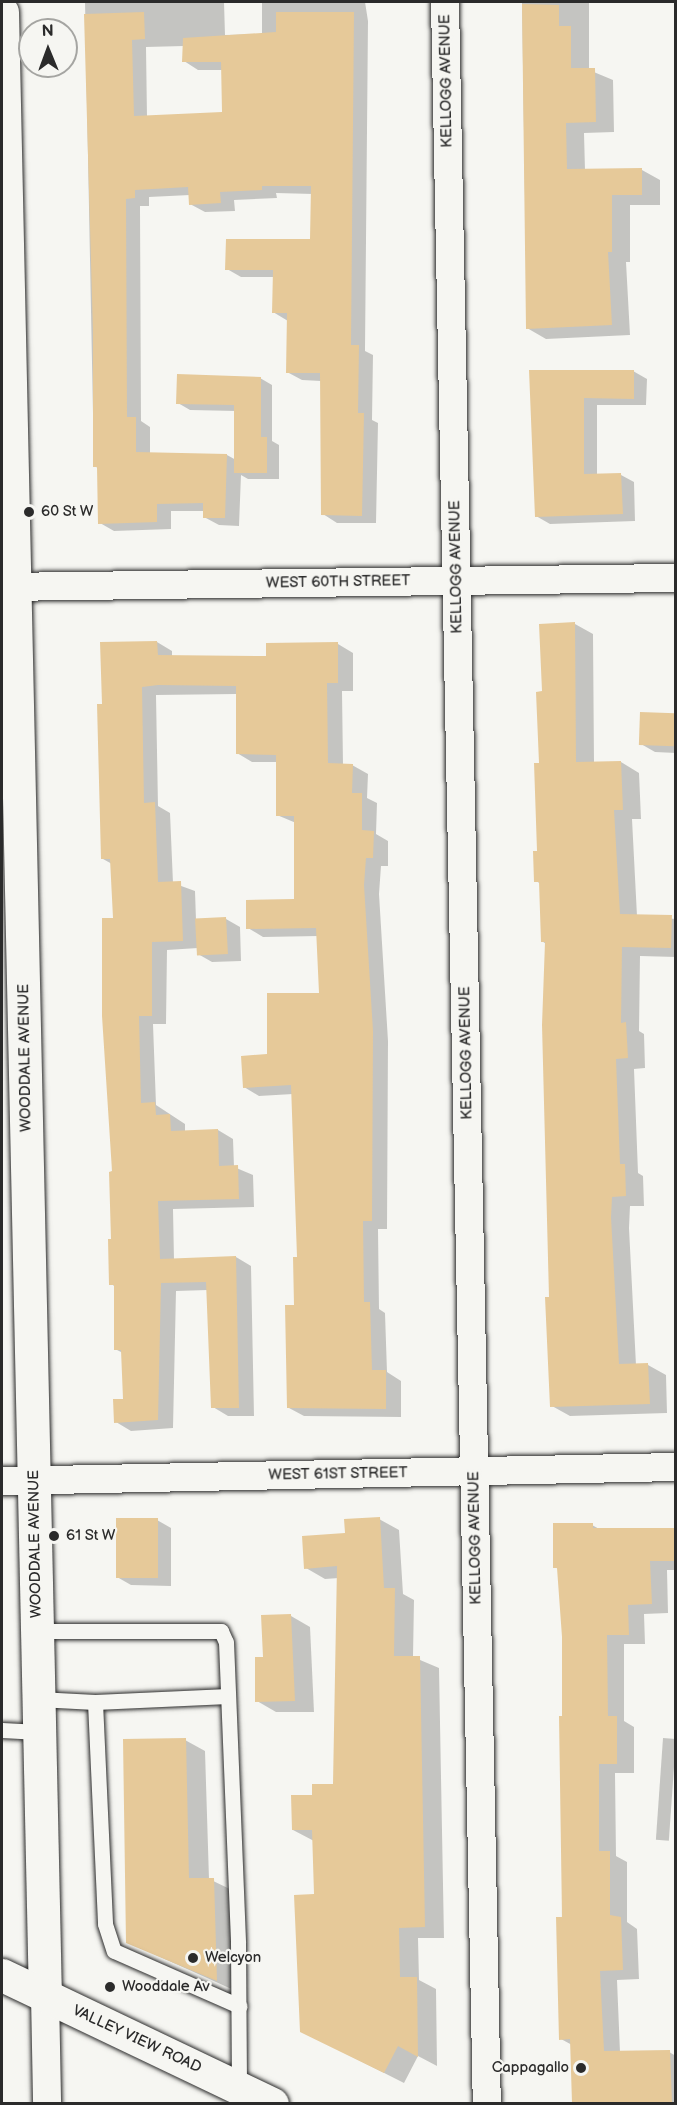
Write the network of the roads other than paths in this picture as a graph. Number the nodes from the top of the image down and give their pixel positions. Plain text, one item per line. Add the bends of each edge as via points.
1 (445, 2) edge
2 (2, 12) edge
3 (675, 578) edge
4 (456, 581) junction
5 (8, 587) edge
6 (675, 1467) edge
7 (474, 1471) junction
8 (17, 1480) edge
9 (37, 1631) junction
10 (228, 1696) junction
11 (38, 1699) junction
12 (95, 1702) junction
13 (2, 1730) edge
14 (39, 1731) junction
15 (2, 1975) edge
16 (45, 1995) junction
17 (239, 2006) junction
18 (239, 2088) junction
19 (47, 2103) edge
20 (269, 2103) edge
21 (487, 2103) edge

1 - 4 street, KELLOGG AVENUE
2 - 5 street, WOODDALE AVENUE
3 - 4 street, WEST 60TH STREET
4 - 5 street, WEST 60TH STREET
4 - 7 street, KELLOGG AVENUE
5 - 8 street, WOODDALE AVENUE
6 - 7 street, WEST 61ST STREET
7 - 8 street, WEST 61ST STREET
7 - 21 street, KELLOGG AVENUE
8 - 9 street, WOODDALE AVENUE
9 - 10 lane via 220,1631 226,1642
9 - 11 street, WOODDALE AVENUE
10 - 12 lane
10 - 17 lane
11 - 12 lane
11 - 14 street, WOODDALE AVENUE
12 - 17 lane via 105,1924 114,1951
13 - 14 lane
14 - 16 street, WOODDALE AVENUE
15 - 16 street, VALLEY VIEW ROAD
16 - 18 street, VALLEY VIEW ROAD
16 - 19 street, WOODDALE AVENUE
17 - 18 lane
18 - 20 street, VALLEY VIEW ROAD

